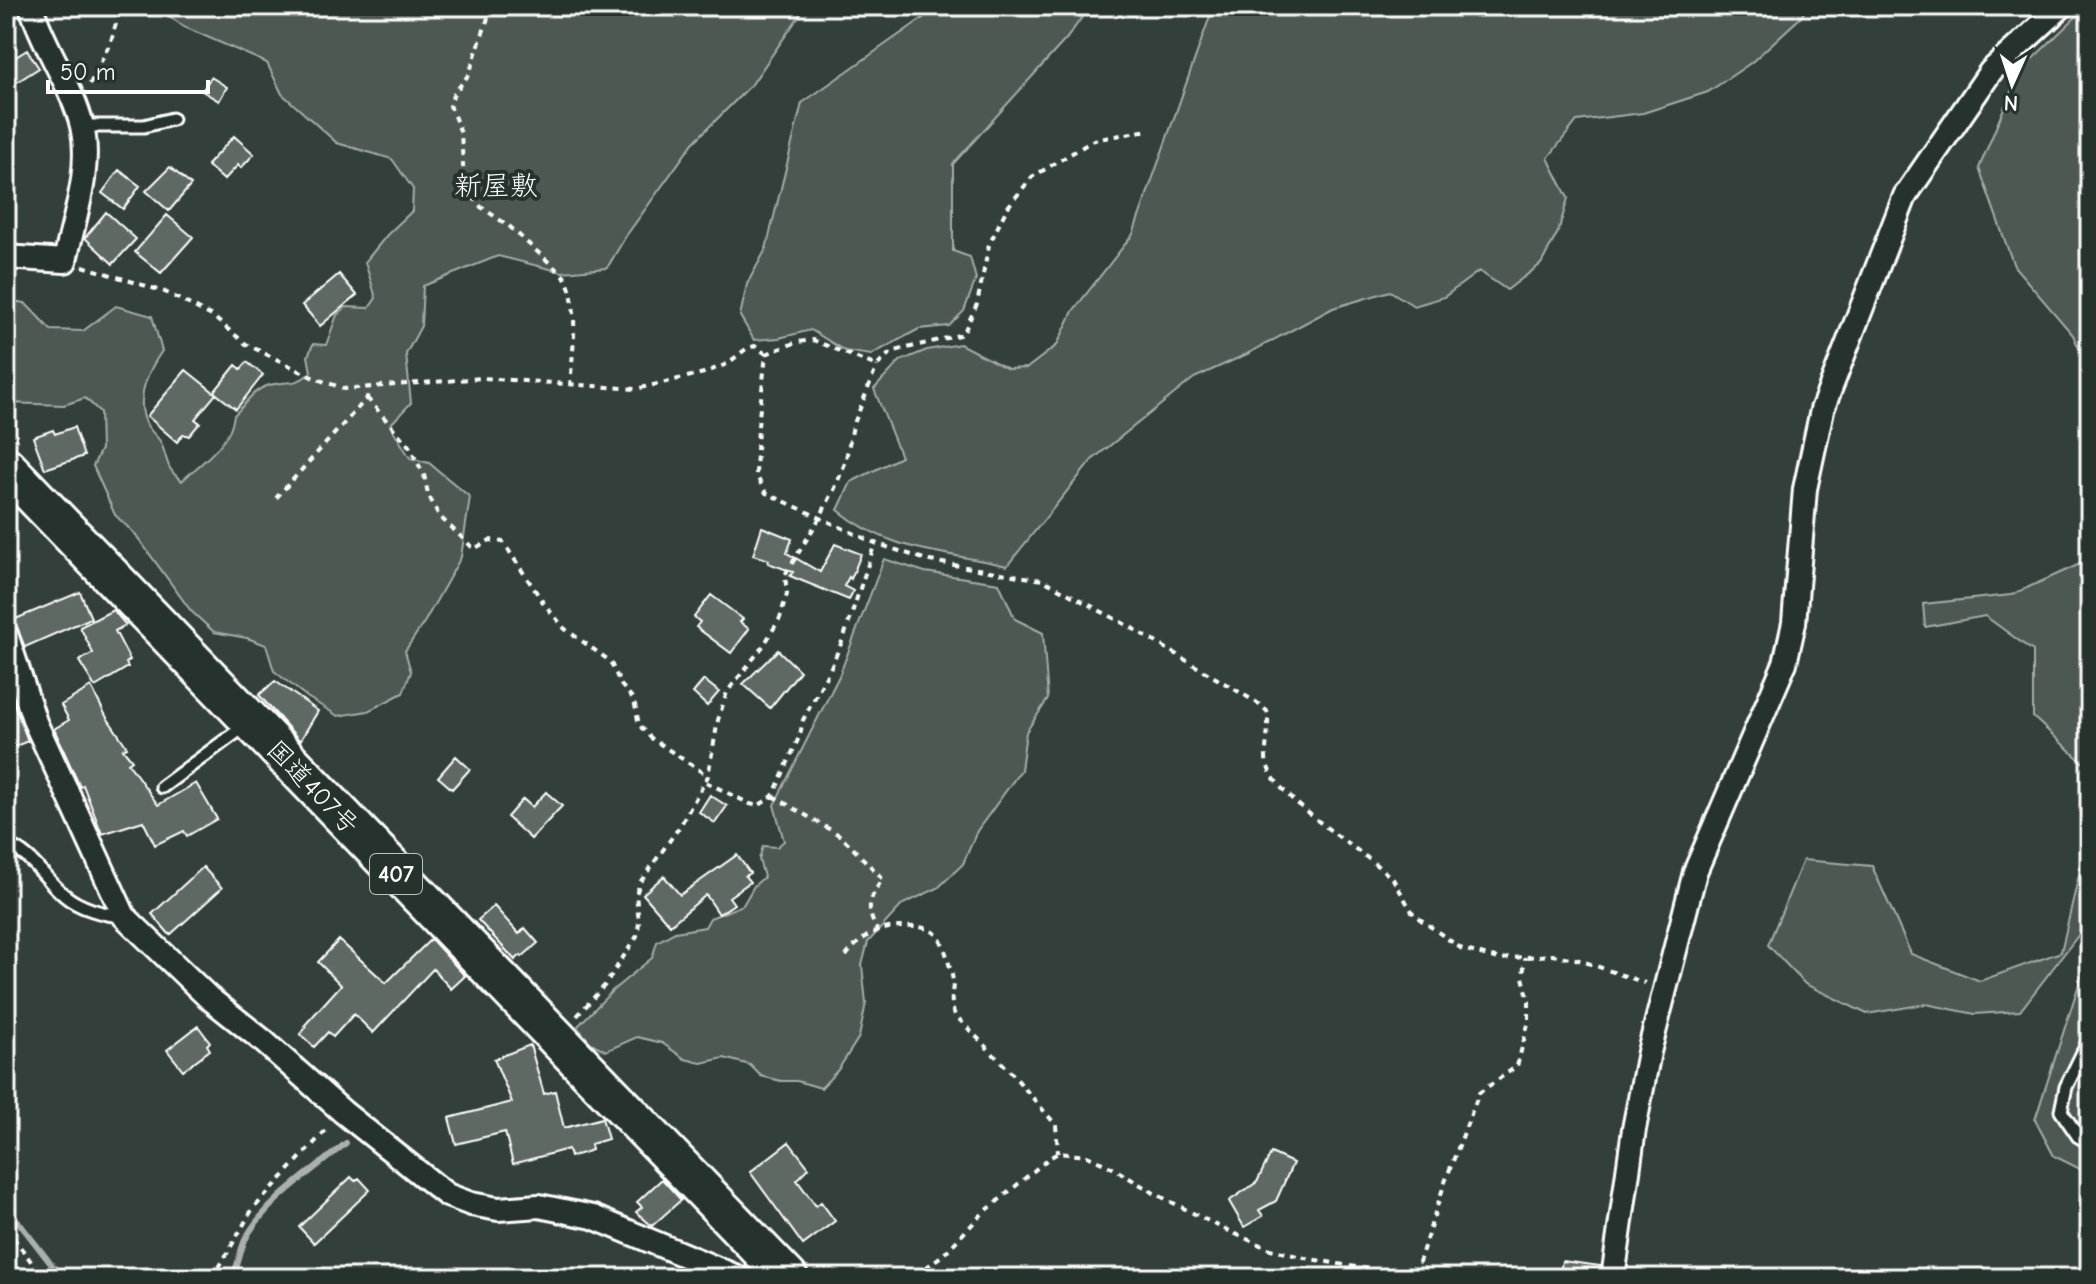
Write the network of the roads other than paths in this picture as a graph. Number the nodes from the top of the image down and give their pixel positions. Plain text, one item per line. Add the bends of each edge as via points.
1 (31, 6) edge
2 (2062, 6) edge
3 (172, 119) dead end
4 (80, 121) junction
5 (6, 257) edge
6 (6, 467) edge
7 (6, 634) edge
8 (250, 722) junction
9 (162, 787) dead end
10 (6, 845) edge
11 (124, 916) junction
12 (2090, 1038) edge
13 (2090, 1143) edge
14 (739, 1278) edge
15 (788, 1278) edge
16 (1613, 1278) edge

1 - 4 street
2 - 16 street via 1991,71 1905,196 1822,410 1805,489 1800,575 1785,663 1695,872 1649,1052
3 - 4 lane via 144,126
4 - 5 street via 85,159 65,261
6 - 8 highway, 国道407号 / 407
7 - 11 street via 35,722
8 - 9 lane
8 - 15 highway, 国道407号 / 407
10 - 11 lane via 32,861 65,897 106,915
11 - 14 street via 208,997 447,1195 498,1209 539,1206 593,1217
12 - 13 lane via 2066,1087 2061,1111 2078,1136

